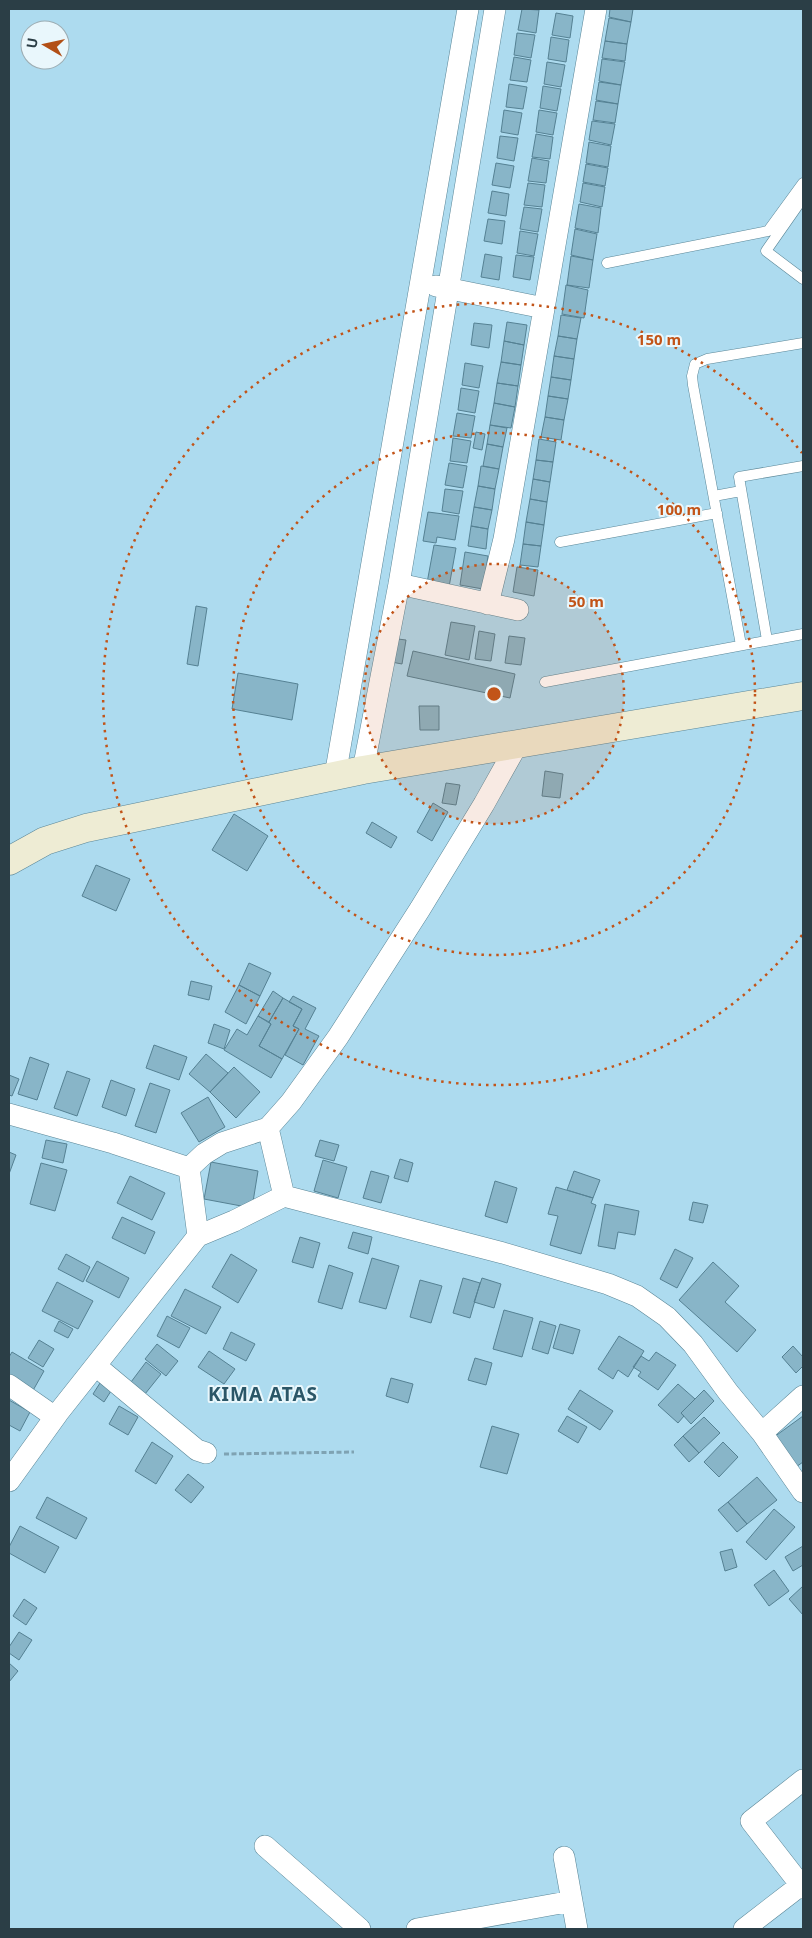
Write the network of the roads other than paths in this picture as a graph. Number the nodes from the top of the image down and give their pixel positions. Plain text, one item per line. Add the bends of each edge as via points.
1 (468, 9) edge
2 (495, 9) edge
3 (596, 9) edge
4 (803, 183) edge
5 (803, 198) edge
6 (607, 263) dead end
7 (803, 279) edge
8 (421, 282) junction
9 (449, 288) junction
10 (544, 308) junction
11 (803, 343) edge
12 (803, 466) edge
13 (741, 492) junction
14 (714, 496) junction
15 (716, 513) junction
16 (560, 542) dead end
17 (399, 584) junction
18 (488, 604) junction
19 (518, 610) dead end
20 (803, 634) edge
21 (767, 640) junction
22 (741, 645) junction
23 (545, 682) dead end
24 (803, 696) edge
25 (517, 745) junction
26 (363, 770) junction
27 (335, 776) junction
28 (9, 861) edge
29 (9, 1114) edge
30 (268, 1128) junction
31 (189, 1168) junction
32 (284, 1196) junction
33 (198, 1236) junction
34 (96, 1366) junction
35 (9, 1385) edge
36 (803, 1396) edge
37 (55, 1418) junction
38 (762, 1433) junction
39 (206, 1453) road end
40 (9, 1481) edge
41 (803, 1492) edge
42 (803, 1780) edge
43 (265, 1846) dead end
44 (564, 1857) dead end
45 (802, 1886) edge
46 (572, 1901) junction
47 (477, 1924) edge
48 (360, 1929) edge
49 (417, 1929) edge
50 (577, 1929) edge
51 (744, 1929) edge

1 - 8 street
2 - 9 street
3 - 10 street
4 - 6 lane via 768,231
5 - 7 lane via 766,251
8 - 9 street
8 - 27 street
9 - 10 street
9 - 17 street
10 - 18 street via 504,539
11 - 14 lane via 707,359 695,364 693,385
12 - 13 lane via 738,477
13 - 14 lane
13 - 21 lane
14 - 15 lane
15 - 16 lane
15 - 22 lane
17 - 18 street
17 - 26 street
18 - 19 street
20 - 21 lane
21 - 22 lane
22 - 23 lane
24 - 25 main road
25 - 26 main road
25 - 30 street via 484,804 338,1037
26 - 27 main road
27 - 28 main road via 86,828 45,841
29 - 31 street
30 - 31 street via 222,1144
30 - 32 street
31 - 33 street
32 - 33 street
32 - 38 street via 503,1253 608,1284 637,1296 667,1317 693,1344
33 - 34 street
34 - 37 street
34 - 39 street via 197,1450
35 - 37 street
36 - 38 street
37 - 40 street
38 - 41 street
42 - 45 street via 751,1821
43 - 48 street
44 - 46 street
45 - 51 street
46 - 47 street
46 - 50 street
47 - 49 street

